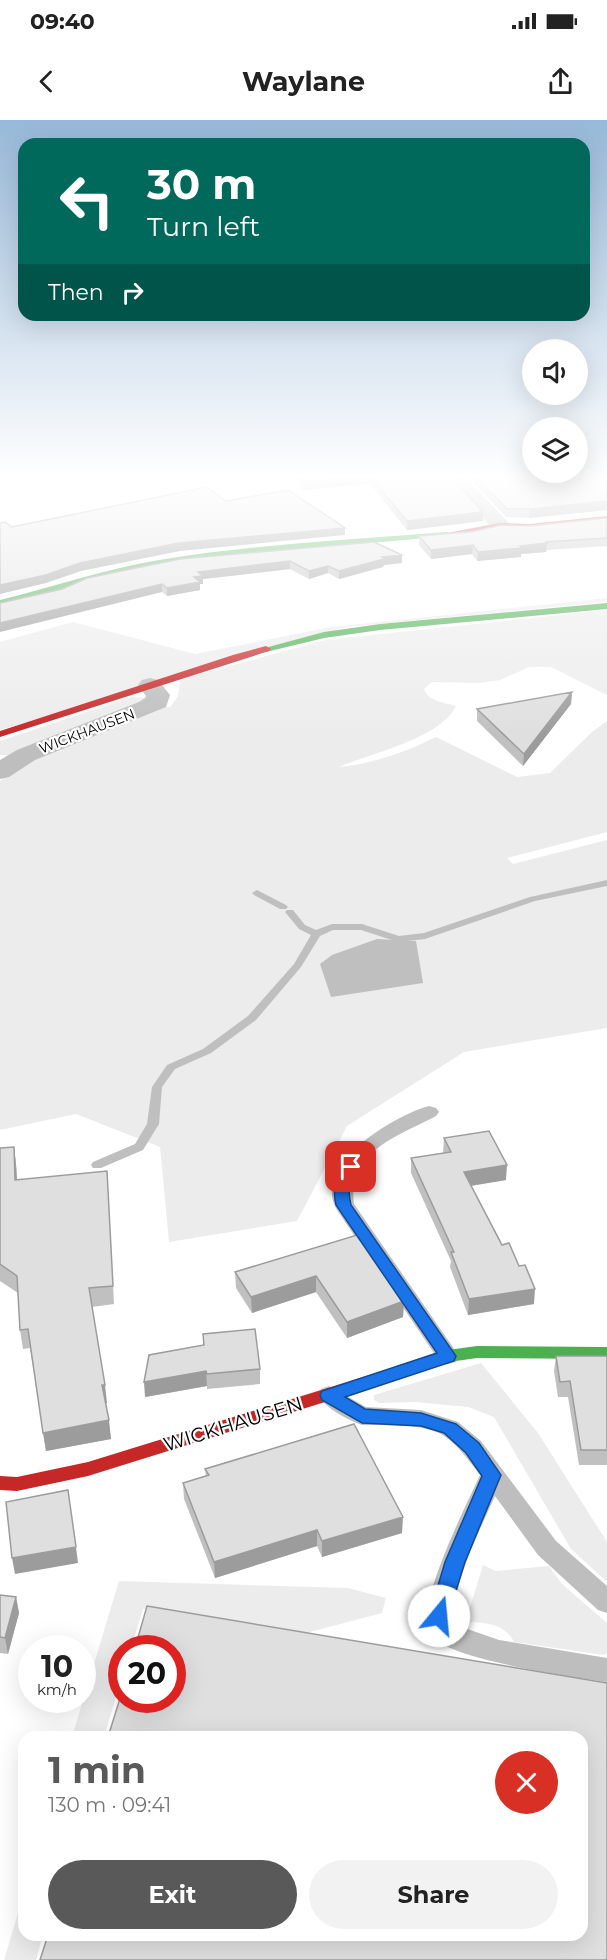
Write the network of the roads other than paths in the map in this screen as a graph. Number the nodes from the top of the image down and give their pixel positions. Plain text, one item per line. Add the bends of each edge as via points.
1 (161, 563) edge
2 (0, 603) edge
3 (607, 606) edge
4 (150, 685) junction
5 (0, 735) edge
6 (0, 771) edge
7 (429, 1112) dead end
8 (607, 1353) edge
9 (448, 1356) junction
10 (329, 1395) junction
11 (492, 1475) junction
12 (0, 1483) edge
13 (607, 1602) edge
14 (607, 1670) edge

1 - 2 street via 81,579
3 - 4 street via 332,634 236,657
4 - 5 street
4 - 6 street, WICKHAUSEN via 158,694 157,702 26,755
7 - 9 lane via 357,1156 340,1192 344,1205
8 - 9 street, WICKHAUSEN via 477,1352
9 - 10 street, WICKHAUSEN
10 - 11 lane via 362,1416 421,1419 450,1428 473,1448
10 - 12 street, WICKHAUSEN via 88,1469 17,1484
11 - 13 lane via 547,1548
11 - 14 lane via 455,1562 439,1616 440,1630 459,1640 544,1661

